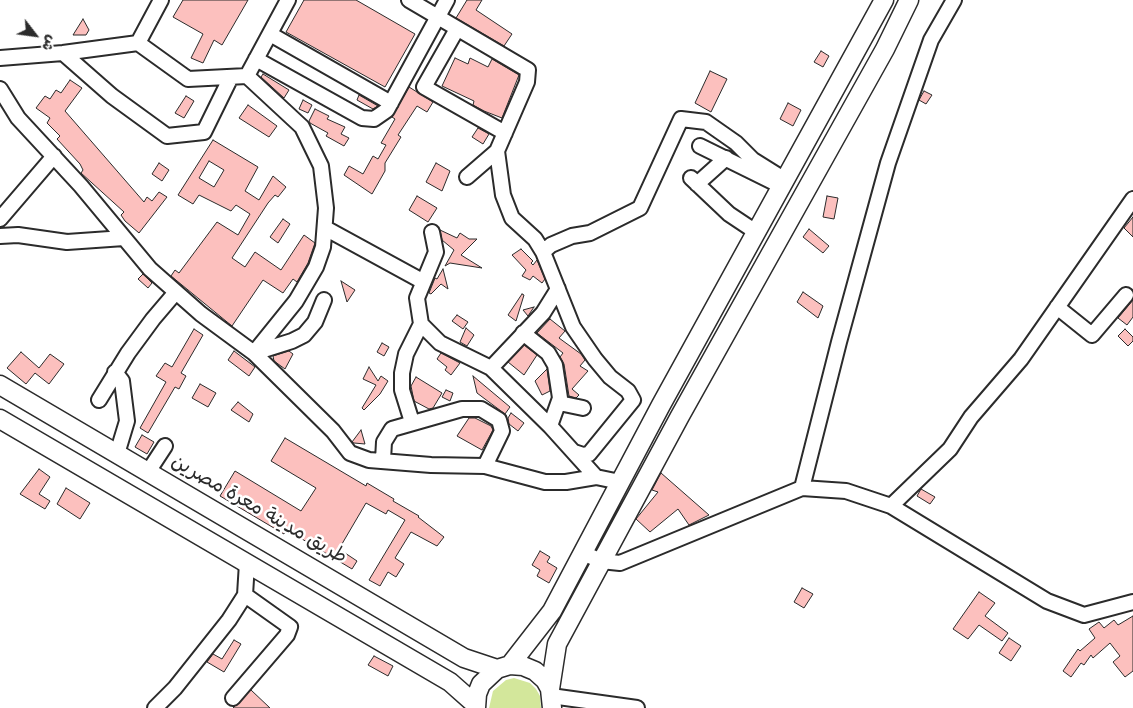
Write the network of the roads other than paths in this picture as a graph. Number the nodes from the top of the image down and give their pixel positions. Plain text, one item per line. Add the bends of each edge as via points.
1 (161, 0) edge
2 (288, 0) edge
3 (409, 0) edge
4 (447, 0) edge
5 (884, 0) edge
6 (908, 0) edge
7 (954, 0) edge
8 (438, 18) junction
9 (457, 28) junction
10 (270, 34) junction
11 (138, 43) junction
12 (63, 53) junction
13 (0, 58) edge
14 (256, 59) junction
15 (247, 76) junction
16 (231, 77) junction
17 (0, 89) edge
18 (391, 103) junction
19 (505, 133) junction
20 (700, 146) dead end
21 (498, 151) junction
22 (54, 156) junction
23 (726, 158) junction
24 (468, 177) dead end
25 (783, 183) junction
26 (1133, 199) edge
27 (0, 219) edge
28 (325, 228) junction
29 (432, 232) dead end
30 (756, 232) junction
31 (0, 236) edge
32 (124, 238) junction
33 (543, 252) junction
34 (422, 281) junction
35 (558, 289) junction
36 (176, 292) junction
37 (1126, 295) dead end
38 (324, 300) dead end
39 (1057, 307) junction
40 (421, 324) junction
41 (523, 333) junction
42 (254, 353) junction
43 (491, 368) junction
44 (115, 372) junction
45 (0, 385) edge
46 (99, 400) dead end
47 (560, 403) junction
48 (583, 408) dead end
49 (0, 419) edge
50 (412, 422) junction
51 (550, 426) junction
52 (165, 446) dead end
53 (574, 452) junction
54 (117, 454) junction
55 (383, 460) junction
56 (485, 466) junction
57 (148, 472) junction
58 (596, 477) junction
59 (620, 482) junction
60 (802, 488) junction
61 (891, 506) junction
62 (583, 554) junction
63 (601, 561) junction
64 (247, 563) junction
65 (245, 594) junction
66 (1133, 602) edge
67 (503, 667) junction
68 (233, 698) dead end
69 (553, 701) edge
70 (476, 707) edge
71 (155, 708) edge
72 (637, 708) edge

1 - 11 street
2 - 10 street
3 - 8 street
4 - 8 street
5 - 25 main road
6 - 63 main road
7 - 60 street via 931,40 888,163 838,342
8 - 9 street
8 - 18 street
9 - 19 street via 528,70 527,82
9 - 19 street via 424,87
10 - 14 street
10 - 18 street
11 - 12 street
11 - 16 street via 188,79
12 - 13 street
12 - 16 street via 112,96 167,136 204,132
14 - 15 street
14 - 18 street via 366,120 379,118
15 - 16 street
15 - 28 street via 302,127 321,166
17 - 22 street via 18,118
19 - 21 street
20 - 23 street
21 - 24 street
21 - 33 street via 503,195 512,218
22 - 27 street
22 - 32 street
23 - 25 street
23 - 30 street via 694,181 729,214
25 - 30 main road
25 - 33 street via 706,122 682,119 640,208 590,233 572,236 552,245
26 - 39 street
28 - 34 street
28 - 42 street via 316,267 296,301
29 - 34 street via 436,252 433,264
30 - 59 main road
31 - 32 street via 18,235 67,242
32 - 36 street via 150,269
33 - 35 street
34 - 40 street via 417,298
35 - 41 street
35 - 53 street via 573,326 589,351 610,377 632,395 633,400 589,454
36 - 42 street
36 - 44 street
37 - 39 street via 1092,335
38 - 42 street via 315,322 304,335
39 - 61 street via 1021,359 971,417 950,449
40 - 43 street via 440,343
40 - 50 street via 406,354 402,373 402,390
41 - 43 street
41 - 47 street via 552,359 557,371
42 - 55 street via 350,452 368,460
43 - 51 street
44 - 46 street
44 - 54 street via 122,381 127,421
45 - 54 main road, طريق مدينة معرة مصرين
47 - 48 street
47 - 51 street
49 - 64 main road
50 - 55 street via 392,429 388,434
50 - 56 street via 462,409 481,409 499,420 502,431
51 - 53 street
52 - 57 street
53 - 58 street
54 - 57 main road, طريق مدينة معرة مصرين
55 - 56 street
56 - 58 street via 545,482
57 - 67 main road, طريق مدينة معرة مصرين via 464,658
58 - 59 street
59 - 62 main road
60 - 61 street via 846,491
60 - 63 street via 626,561
61 - 66 street via 1047,601 1084,615
62 - 63 street
62 - 67 main road via 552,611
63 - 69 main road via 557,644
64 - 65 street
64 - 70 main road via 450,682
65 - 68 street via 290,627 287,635
65 - 71 street via 229,620
67 - 69 main road, طريق مدينة معرة مصرين via 523,666 535,671
67 - 70 main road via 481,684
69 - 72 street

